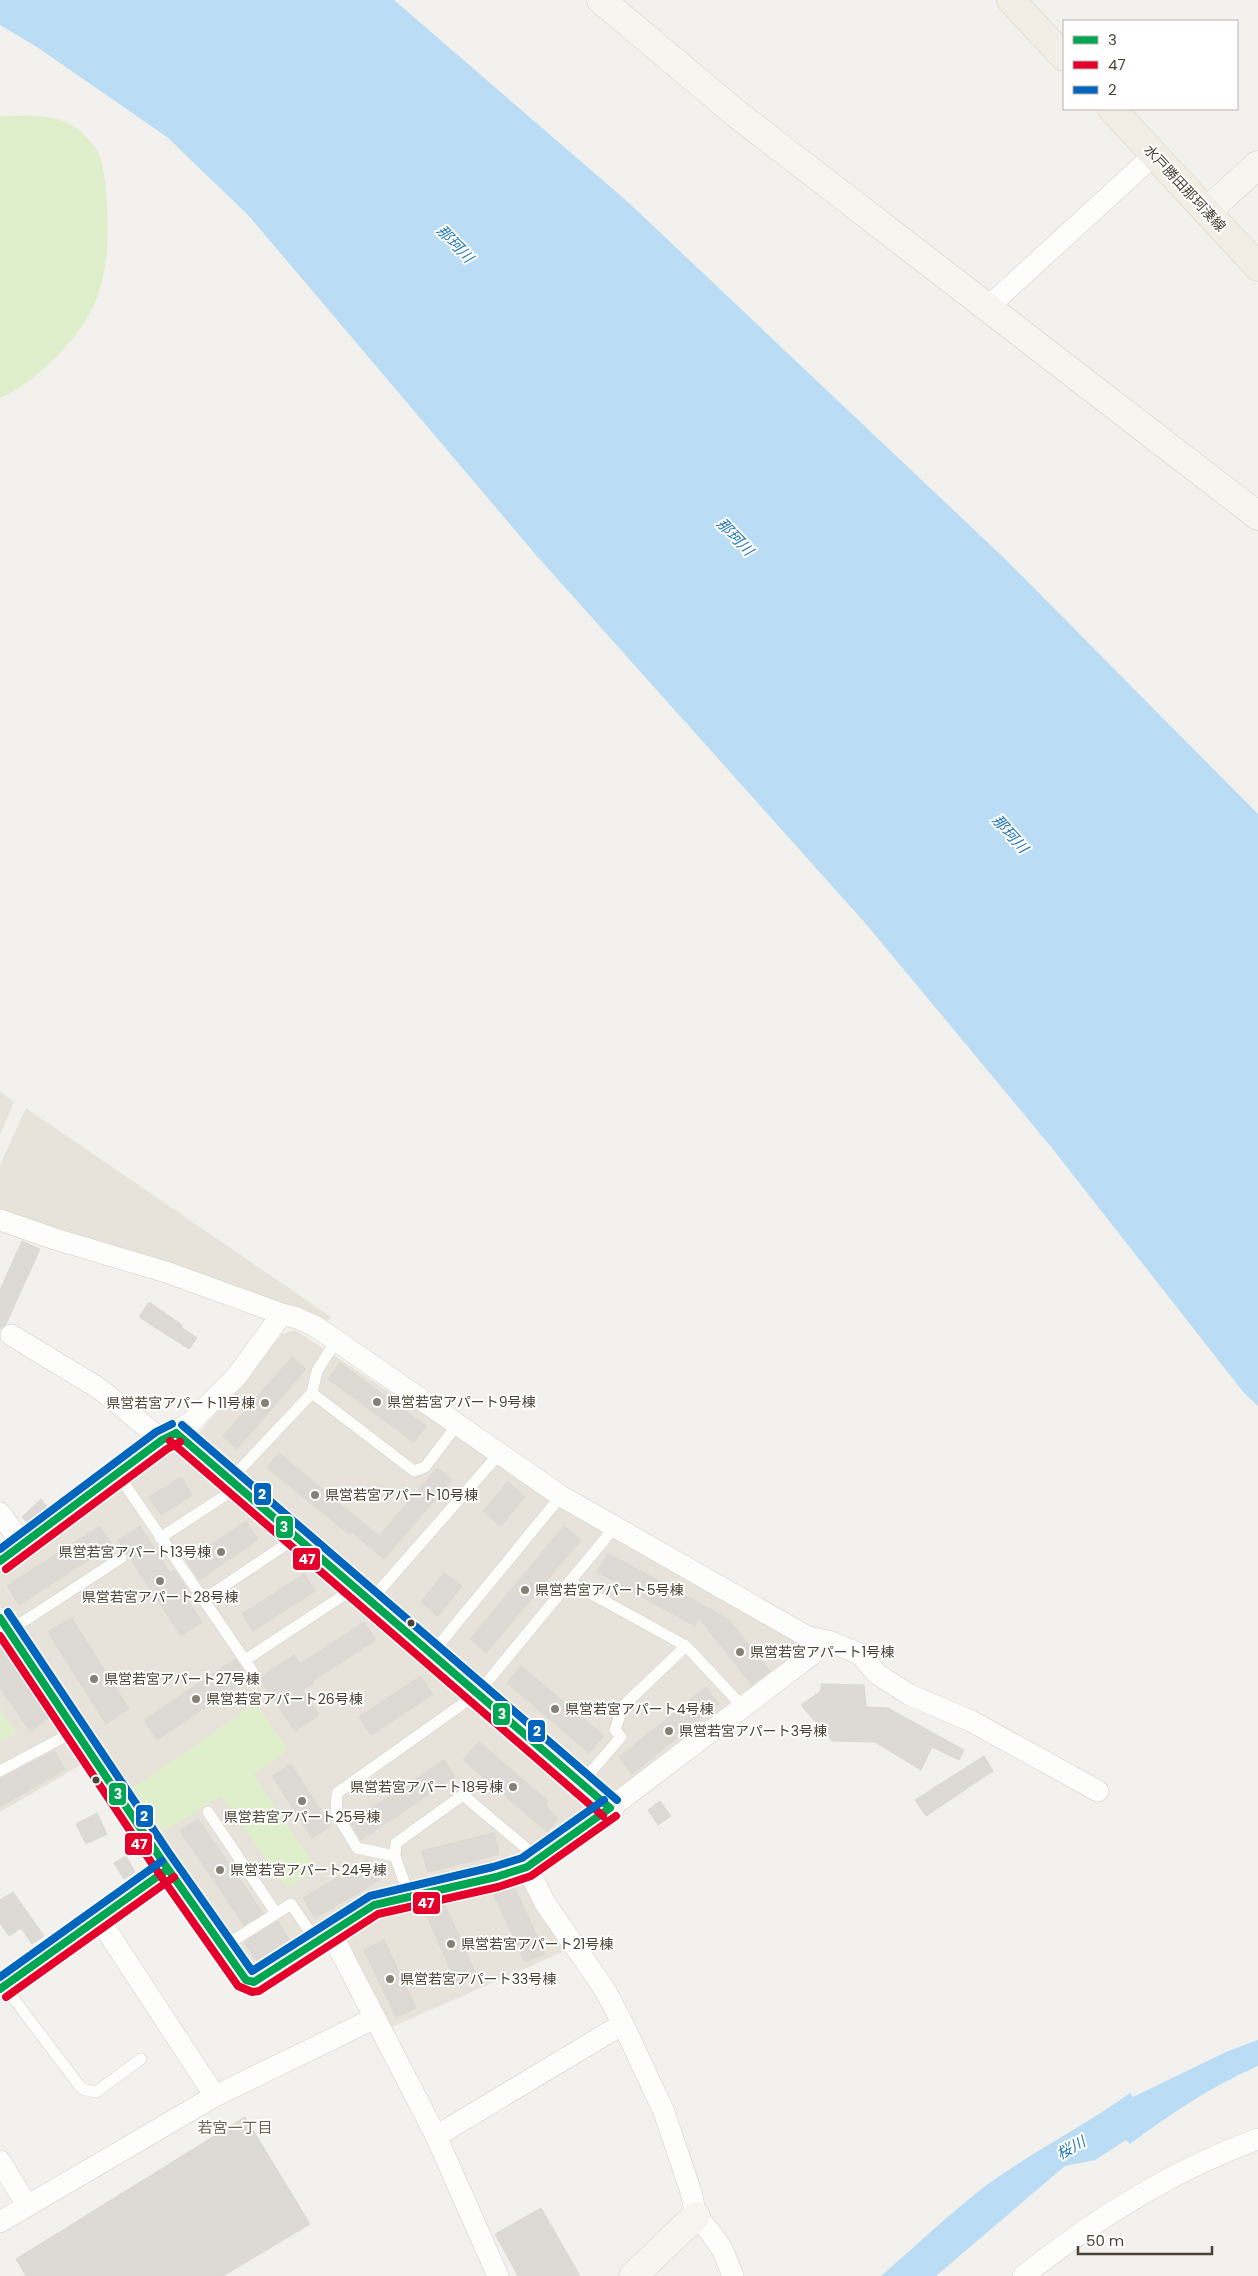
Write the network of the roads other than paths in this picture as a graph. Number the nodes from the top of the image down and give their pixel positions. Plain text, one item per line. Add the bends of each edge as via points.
1 (601, 0) edge
2 (1011, 0) edge
3 (1063, 56) edge
4 (1113, 110) edge
5 (1154, 154) junction
6 (1258, 165) edge
7 (1207, 211) junction
8 (1258, 267) edge
9 (988, 307) junction
10 (1258, 516) edge
11 (0, 1220) edge
12 (282, 1314) junction
13 (11, 1335) dead end
14 (336, 1341) junction
15 (312, 1393) junction
16 (457, 1425) junction
17 (169, 1437) junction
18 (499, 1454) junction
19 (116, 1474) junction
20 (235, 1482) junction
21 (561, 1496) junction
22 (0, 1513) edge
23 (614, 1528) junction
24 (297, 1536) junction
25 (160, 1538) junction
26 (22, 1544) junction
27 (121, 1558) dead end
28 (0, 1561) edge
29 (570, 1582) junction
30 (364, 1594) junction
31 (203, 1600) junction
32 (4, 1625) edge
33 (808, 1637) junction
34 (686, 1646) junction
35 (432, 1653) junction
36 (245, 1660) junction
37 (253, 1672) dead end
38 (478, 1693) junction
39 (744, 1707) junction
40 (75, 1731) junction
41 (0, 1771) edge
42 (581, 1783) junction
43 (1098, 1791) dead end
44 (610, 1808) junction
45 (208, 1812) dead end
46 (395, 1856) junction
47 (533, 1863) junction
48 (168, 1869) junction
49 (409, 1896) junction
50 (276, 1913) junction
51 (99, 1919) junction
52 (324, 1938) junction
53 (223, 1947) junction
54 (2, 1988) edge
55 (375, 2018) junction
56 (623, 2024) junction
57 (141, 2059) dead end
58 (215, 2096) junction
59 (436, 2136) junction
60 (1258, 2139) edge
61 (0, 2161) edge
62 (22, 2197) dead end
63 (696, 2216) junction
64 (0, 2222) edge
65 (498, 2276) edge
66 (633, 2276) edge
67 (734, 2276) edge
68 (1024, 2276) edge

1 - 9 street via 738,115
2 - 3 main road
4 - 5 main road, 水戸勝田那珂湊線
5 - 7 main road, 水戸勝田那珂湊線
5 - 9 street
6 - 7 street
7 - 8 main road, 水戸勝田那珂湊線
9 - 10 street
11 - 12 street via 166,1272
12 - 14 street via 315,1326
12 - 17 street via 236,1377 191,1422
13 - 17 street via 100,1389
14 - 15 lane via 318,1371
14 - 16 street
15 - 16 lane via 414,1471 425,1467
15 - 20 lane
16 - 18 street
17 - 19 street
17 - 20 street
18 - 21 street
18 - 30 lane
19 - 25 lane
19 - 26 street
20 - 24 street
20 - 25 lane
21 - 23 street
21 - 35 lane
22 - 26 street
23 - 29 lane
23 - 33 street
24 - 30 street
24 - 31 lane
25 - 31 lane
26 - 28 street
27 - 32 lane
29 - 34 lane
29 - 38 lane
30 - 35 street
30 - 36 lane
31 - 36 lane
32 - 40 street
33 - 39 street via 810,1656
33 - 43 street via 860,1654 877,1674 910,1695 971,1720
34 - 39 lane
34 - 42 lane via 623,1706 615,1730 622,1737
35 - 38 street
36 - 37 lane
38 - 42 street
38 - 46 lane via 337,1792 336,1813 357,1848
39 - 44 street
40 - 41 lane
40 - 48 street
42 - 44 street
44 - 47 street
45 - 50 lane
46 - 47 lane via 396,1843 463,1795
46 - 49 lane
47 - 49 street via 496,1877
47 - 56 street via 545,1903 605,1990
48 - 51 street
48 - 53 street
49 - 52 street via 374,1905
50 - 52 lane via 291,1904
50 - 53 lane
51 - 54 street
51 - 58 street
52 - 53 street via 254,1982 246,1980
52 - 55 street
54 - 57 lane via 82,2089 96,2092
55 - 58 street
55 - 59 street
56 - 59 street
56 - 63 street via 664,2112
58 - 64 street
59 - 65 street
60 - 68 street via 1147,2189
61 - 62 street
63 - 66 street
63 - 67 street via 722,2250

